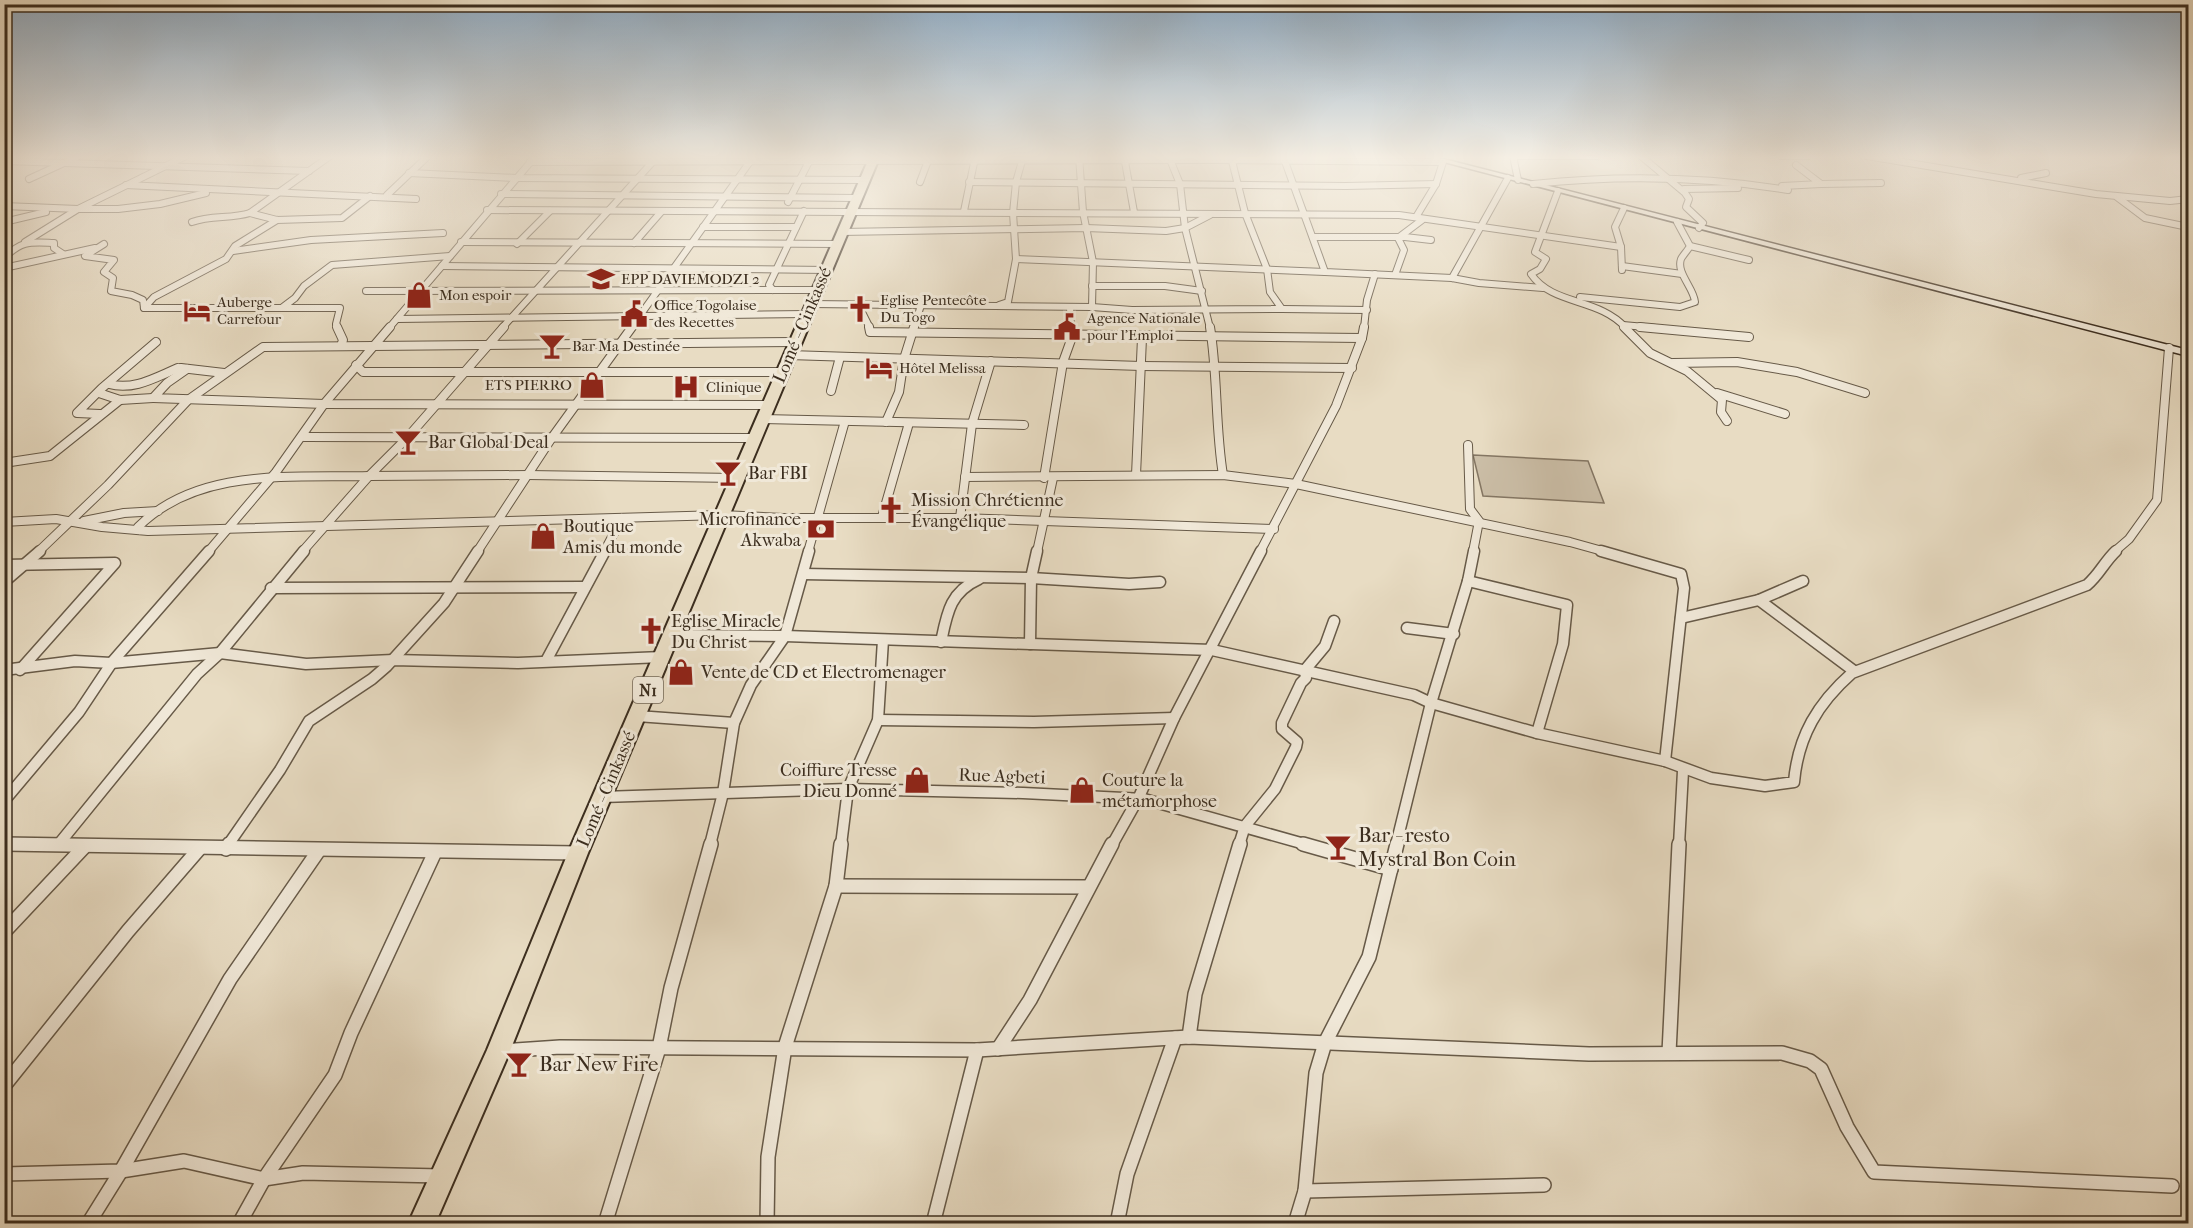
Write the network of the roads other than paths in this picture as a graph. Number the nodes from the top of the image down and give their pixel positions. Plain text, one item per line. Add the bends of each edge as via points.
1 (36, 213) edge
2 (71, 213) edge
3 (250, 213) edge
4 (251, 213) edge
5 (348, 213) edge
6 (484, 213) edge
7 (548, 213) edge
8 (607, 213) edge
9 (660, 213) edge
10 (713, 213) edge
11 (803, 213) edge
12 (849, 213) edge
13 (1013, 213) edge
14 (1083, 213) edge
15 (1166, 213) edge
16 (1235, 213) edge
17 (1245, 213) edge
18 (1302, 213) edge
19 (1309, 213) edge
20 (1421, 213) edge
21 (1488, 213) edge
22 (1550, 213) edge
23 (1621, 213) edge
24 (1643, 213) edge
25 (1693, 213) edge
26 (2139, 213) edge
27 (1183, 214) junction
28 (1212, 214) junction
29 (1419, 218) junction
30 (277, 220) junction
31 (4, 222) edge
32 (192, 222) dead end
33 (1677, 222) junction
34 (703, 227) junction
35 (796, 227) junction
36 (2188, 227) edge
37 (1086, 228) junction
38 (1185, 228) junction
39 (1479, 228) junction
40 (1699, 228) junction
41 (1014, 230) junction
42 (1166, 231) junction
43 (443, 233) dead end
44 (1542, 235) junction
45 (1187, 236) junction
46 (1313, 237) junction
47 (838, 238) junction
48 (1398, 238) junction
49 (1431, 240) dead end
50 (25, 242) junction
51 (461, 242) junction
52 (579, 243) junction
53 (634, 243) junction
54 (517, 244) junction
55 (690, 244) junction
56 (787, 244) junction
57 (1689, 246) junction
58 (1620, 247) junction
59 (233, 251) junction
60 (6, 254) edge
61 (63, 254) junction
62 (450, 256) junction
63 (1016, 259) junction
64 (1749, 260) dead end
65 (1093, 262) junction
66 (1194, 265) junction
67 (442, 266) junction
68 (4, 268) edge
69 (558, 268) junction
70 (673, 268) junction
71 (777, 269) junction
72 (1267, 269) junction
73 (827, 270) junction
74 (1325, 272) junction
75 (1375, 274) junction
76 (1682, 274) junction
77 (1395, 275) junction
78 (1452, 278) junction
79 (1092, 286) junction
80 (1544, 288) junction
81 (658, 290) junction
82 (773, 290) junction
83 (366, 291) dead end
84 (421, 291) junction
85 (537, 291) junction
86 (1202, 291) junction
87 (1563, 296) junction
88 (812, 303) junction
89 (858, 304) junction
90 (921, 305) junction
91 (997, 306) junction
92 (283, 307) junction
93 (1070, 307) junction
94 (1092, 307) junction
95 (144, 308) junction
96 (1207, 309) junction
97 (1282, 309) junction
98 (1368, 310) junction
99 (513, 317) junction
100 (639, 317) junction
101 (397, 319) junction
102 (1623, 326) junction
103 (912, 333) junction
104 (1210, 336) junction
105 (1072, 337) junction
106 (1749, 337) dead end
107 (1142, 338) junction
108 (1362, 338) junction
109 (156, 342) dead end
110 (620, 342) junction
111 (489, 343) junction
112 (374, 344) junction
113 (341, 346) junction
114 (792, 348) junction
115 (2169, 348) junction
116 (2188, 353) edge
117 (840, 357) junction
118 (904, 359) junction
119 (991, 361) junction
120 (1063, 362) junction
121 (1671, 363) junction
122 (356, 365) junction
123 (1216, 365) junction
124 (1142, 366) junction
125 (1352, 368) junction
126 (187, 369) junction
127 (363, 372) junction
128 (464, 372) junction
129 (598, 372) junction
130 (782, 372) junction
131 (224, 373) junction
132 (346, 377) junction
133 (1822, 381) junction
134 (106, 388) junction
135 (1818, 389) dead end
136 (831, 391) dead end
137 (1714, 392) junction
138 (1865, 393) dead end
139 (153, 398) junction
140 (120, 400) junction
141 (188, 400) junction
142 (577, 403) junction
143 (324, 404) junction
144 (436, 405) junction
145 (765, 412) junction
146 (100, 414) junction
147 (1785, 414) dead end
148 (845, 421) junction
149 (1727, 421) dead end
150 (886, 422) junction
151 (909, 423) junction
152 (972, 424) junction
153 (1024, 425) dead end
154 (304, 437) junction
155 (407, 438) junction
156 (754, 438) junction
157 (551, 439) junction
158 (1468, 445) dead end
159 (4, 463) edge
160 (528, 475) junction
161 (1136, 475) junction
162 (1223, 475) junction
163 (369, 476) junction
164 (965, 477) junction
165 (737, 478) junction
166 (1049, 478) junction
167 (269, 480) junction
168 (1296, 484) junction
169 (158, 511) junction
170 (722, 515) junction
171 (817, 517) junction
172 (882, 517) junction
173 (622, 518) junction
174 (960, 518) junction
175 (74, 521) junction
176 (1479, 521) junction
177 (4, 522) edge
178 (494, 522) junction
179 (1043, 522) junction
180 (324, 525) junction
181 (229, 529) junction
182 (1274, 529) junction
183 (140, 530) junction
184 (23, 564) junction
185 (4, 565) edge
186 (803, 574) junction
187 (984, 577) junction
188 (1031, 578) junction
189 (1468, 581) junction
190 (1803, 581) dead end
191 (4, 582) edge
192 (1160, 582) dead end
193 (454, 587) junction
194 (585, 587) junction
195 (271, 588) junction
196 (1759, 600) junction
197 (1681, 618) junction
198 (1334, 621) dead end
199 (1407, 628) dead end
200 (1454, 634) junction
201 (671, 635) junction
202 (785, 636) junction
203 (883, 640) junction
204 (941, 642) junction
205 (1030, 644) junction
206 (1212, 650) junction
207 (220, 653) junction
208 (662, 657) junction
209 (393, 660) junction
210 (546, 661) junction
211 (111, 663) junction
212 (4, 670) edge
213 (20, 670) junction
214 (1305, 670) junction
215 (1854, 671) junction
216 (1431, 703) junction
217 (637, 716) junction
218 (1174, 718) junction
219 (878, 720) junction
220 (734, 723) junction
221 (1537, 733) junction
222 (1665, 761) junction
223 (1683, 771) junction
224 (848, 789) junction
225 (723, 793) junction
226 (602, 797) junction
227 (1138, 799) junction
228 (4, 801) edge
229 (1245, 826) junction
230 (4, 844) edge
231 (58, 845) junction
232 (84, 846) junction
233 (199, 849) junction
234 (225, 849) junction
235 (319, 850) junction
236 (435, 852) junction
237 (578, 853) junction
238 (1391, 869) junction
239 (836, 886) junction
240 (1088, 887) junction
241 (4, 932) edge
242 (1190, 1037) junction
243 (1175, 1038) junction
244 (1325, 1044) junction
245 (785, 1047) junction
246 (659, 1048) junction
247 (998, 1049) junction
248 (976, 1050) junction
249 (498, 1051) junction
250 (1669, 1053) junction
251 (4, 1086) edge
252 (121, 1171) junction
253 (4, 1174) edge
254 (441, 1176) junction
255 (264, 1179) junction
256 (1544, 1185) dead end
257 (2172, 1186) dead end
258 (1305, 1191) junction
259 (88, 1224) edge
260 (239, 1224) edge
261 (421, 1224) edge
262 (605, 1224) edge
263 (767, 1224) edge
264 (933, 1224) edge
265 (1117, 1224) edge
266 (1295, 1224) edge

1 - 31 street
2 - 50 street
3 - 32 street via 240,217 214,214
4 - 30 street
5 - 30 street via 342,218
6 - 51 street
7 - 54 street
8 - 52 street
9 - 53 street
10 - 34 street
11 - 35 street
12 - 47 highway, Lomé - Cinkassé / N1
13 - 41 street
14 - 37 street
15 - 27 street
16 - 28 street
17 - 72 street
18 - 46 street
19 - 29 street
20 - 29 street
21 - 39 street
22 - 44 street
23 - 58 street via 1615,226
24 - 33 street
25 - 40 street via 1703,223
26 - 36 street
27 - 28 street
27 - 38 street
28 - 38 street
29 - 39 street
29 - 48 street
30 - 59 street
33 - 40 street
33 - 57 street
34 - 35 street
34 - 55 street
35 - 56 street
37 - 41 street
37 - 42 street
37 - 65 street
38 - 42 street
38 - 45 street
39 - 44 street
39 - 78 street
40 - 115 street
41 - 47 street
41 - 63 street
42 - 45 street
43 - 59 street via 311,240
44 - 58 street
44 - 80 street via 1535,252 1546,259 1531,274 1534,282
45 - 66 street
46 - 48 street
46 - 74 street
47 - 56 street
47 - 73 highway, Lomé - Cinkassé / N1
48 - 49 street
48 - 77 street via 1404,250
50 - 60 street
50 - 61 street via 54,243 54,248
51 - 54 street
51 - 62 street
52 - 53 street
52 - 54 street
52 - 69 street
53 - 55 street
55 - 56 street
55 - 70 street
56 - 71 street
57 - 64 street
57 - 76 street via 1681,260
58 - 76 street via 1622,268
59 - 95 street via 226,259 154,297
61 - 68 street
61 - 95 street via 101,246 85,256 114,260 104,272 113,278 111,291 143,300
62 - 67 street
62 - 92 street via 332,265
63 - 65 street
63 - 91 street via 1008,302
65 - 66 street
65 - 79 street
66 - 72 street
66 - 86 street
67 - 69 street
67 - 84 street
69 - 70 street
69 - 85 street
70 - 71 street
70 - 81 street
71 - 73 street
71 - 82 street via 769,285
72 - 74 street
72 - 97 street via 1270,292
73 - 88 highway, Lomé - Cinkassé / N1
74 - 75 street
75 - 77 street
75 - 98 street
76 - 87 street via 1695,302 1680,307
77 - 78 street
78 - 80 street
79 - 86 street via 1165,286
79 - 94 street
80 - 87 street
81 - 82 street
81 - 85 street
81 - 100 street
82 - 88 street
83 - 84 street
84 - 85 street
84 - 101 street
85 - 99 street
86 - 96 street
87 - 102 street via 1604,310
88 - 89 street
88 - 100 street
88 - 114 highway, Lomé - Cinkassé / N1
89 - 90 street
89 - 103 street via 870,332
90 - 91 street
90 - 103 street
91 - 93 street
92 - 95 street
92 - 113 street via 340,308 336,324 343,340
93 - 94 street
93 - 105 street
94 - 96 street
96 - 97 street
96 - 104 street
97 - 98 street
98 - 108 street
99 - 100 street
99 - 101 street
99 - 111 street
100 - 110 street
101 - 112 street
102 - 106 street
102 - 121 street via 1640,345
103 - 105 street
103 - 118 street
104 - 107 street
104 - 108 street
104 - 123 street
105 - 107 street
105 - 120 street
107 - 124 street
108 - 125 street
109 - 134 street
110 - 111 street
110 - 114 street
110 - 129 street
111 - 112 street
111 - 128 street
112 - 113 street
112 - 122 street
113 - 131 street via 263,346
114 - 117 street
114 - 130 highway, Lomé - Cinkassé / N1
115 - 116 street
115 - 215 street via 2157,500 2095,578 2087,585 2020,611
117 - 118 street
117 - 136 street
118 - 119 street
118 - 150 street via 899,392
119 - 120 street
119 - 152 street
120 - 124 street
120 - 166 street
121 - 133 street via 1737,362 1797,372
121 - 137 street
122 - 127 street
122 - 132 street
123 - 124 street
123 - 125 street
123 - 162 street
124 - 161 street
125 - 168 street
126 - 131 street
126 - 134 street via 174,368 148,381
126 - 139 street
127 - 128 street
127 - 132 street
128 - 129 street
128 - 144 street
129 - 130 street
129 - 142 street
130 - 145 highway, Lomé - Cinkassé / N1
131 - 141 street
132 - 143 street
133 - 135 street
133 - 138 street
134 - 140 street
134 - 146 street via 77,413
137 - 147 street
137 - 149 street via 1722,400 1721,412
139 - 140 street
139 - 141 street
140 - 146 street
141 - 143 street
141 - 175 street
142 - 144 street
142 - 145 street
142 - 157 street
143 - 144 street
143 - 154 street
144 - 155 street
145 - 148 street
145 - 156 highway, Lomé - Cinkassé / N1
146 - 159 street via 50,456
148 - 150 street
148 - 171 street
150 - 151 street
151 - 152 street
151 - 172 street
152 - 153 street
152 - 164 street
154 - 155 street
154 - 167 street
155 - 157 street
155 - 163 street
156 - 157 street
156 - 165 highway, Lomé - Cinkassé / N1
157 - 160 street
158 - 176 street via 1470,509
160 - 163 street
160 - 165 street
160 - 178 street
161 - 162 street
161 - 166 street
162 - 168 street
163 - 167 street
163 - 180 street
164 - 166 street
164 - 174 street
165 - 170 highway, Lomé - Cinkassé / N1
166 - 179 street
167 - 169 street via 203,489
167 - 181 street
168 - 176 street
168 - 182 street
169 - 175 street
169 - 183 street via 138,527
170 - 171 street
170 - 173 street
170 - 201 highway, Lomé - Cinkassé / N1
171 - 172 street
171 - 186 street
172 - 174 street
173 - 178 street
173 - 194 street
174 - 179 street
175 - 177 street
175 - 183 street
175 - 184 street
176 - 189 street
176 - 197 street via 1681,574
178 - 180 street
178 - 193 street
179 - 182 street
179 - 188 street
180 - 181 street
180 - 195 street
181 - 183 street
181 - 211 street
182 - 206 street
184 - 185 street
184 - 191 street
184 - 213 street via 115,563
186 - 187 street
186 - 202 street
187 - 188 street
187 - 204 street via 963,586 947,611
188 - 192 street
188 - 205 street
189 - 200 street
189 - 221 street via 1568,605 1563,644
190 - 196 street
193 - 194 street
193 - 195 street
193 - 209 street
194 - 210 street
195 - 207 street
196 - 197 street
196 - 215 street
197 - 222 street
198 - 214 street via 1325,646
199 - 200 street
200 - 216 street
201 - 202 street
201 - 208 highway, Lomé - Cinkassé / N1
202 - 203 street
202 - 220 street via 751,685
203 - 204 street
203 - 219 street
204 - 205 street
205 - 206 street
206 - 214 street
206 - 218 street
207 - 209 street via 306,664
207 - 211 street
207 - 231 street via 197,674
208 - 210 street
208 - 217 highway, Lomé - Cinkassé / N1
209 - 210 street
209 - 234 street via 372,679 309,721
211 - 213 street via 75,662
211 - 228 street via 56,742
212 - 213 street
214 - 216 street via 1414,695
214 - 229 street via 1306,678 1282,723 1282,729 1298,742 1275,789
215 - 223 street via 1817,708 1805,727 1794,782 1782,786 1740,783
216 - 221 street
216 - 238 street
217 - 220 street
217 - 226 highway, Lomé - Cinkassé / N1
218 - 219 street via 1034,723
218 - 227 street
219 - 224 street
220 - 225 street
221 - 222 street
222 - 223 street
223 - 250 street
224 - 225 street, Rue Agbeti
224 - 227 street, Rue Agbeti
224 - 239 street
225 - 226 street, Rue Agbeti
225 - 246 street
226 - 237 highway, Lomé - Cinkassé / N1
227 - 229 street, Rue Agbeti
227 - 240 street
229 - 238 street, Rue Agbeti
229 - 242 street via 1195,994
230 - 231 street
231 - 232 street
232 - 233 street
232 - 241 street
233 - 234 street
233 - 251 street
234 - 235 street
235 - 236 street
235 - 252 street via 230,979
236 - 237 street
236 - 255 street via 335,1075
237 - 249 highway, Lomé - Cinkassé / N1
238 - 244 street via 1369,957
239 - 240 street
239 - 245 street
240 - 247 street via 1030,1000
242 - 243 street
242 - 244 street
243 - 247 street
243 - 265 street via 1127,1174
244 - 250 street via 1589,1054
244 - 258 street via 1316,1072
245 - 246 street
245 - 248 street
245 - 263 street via 768,1157
246 - 249 street
246 - 262 street
247 - 248 street
248 - 264 street
249 - 254 highway, Lomé - Cinkassé / N1
250 - 257 street via 1782,1053 1810,1061 1821,1069 1847,1127 1874,1172
252 - 253 street
252 - 255 street via 184,1161
252 - 259 street
254 - 255 street via 303,1173
254 - 261 highway, Lomé - Cinkassé / N1
255 - 260 street
256 - 258 street
258 - 266 street

